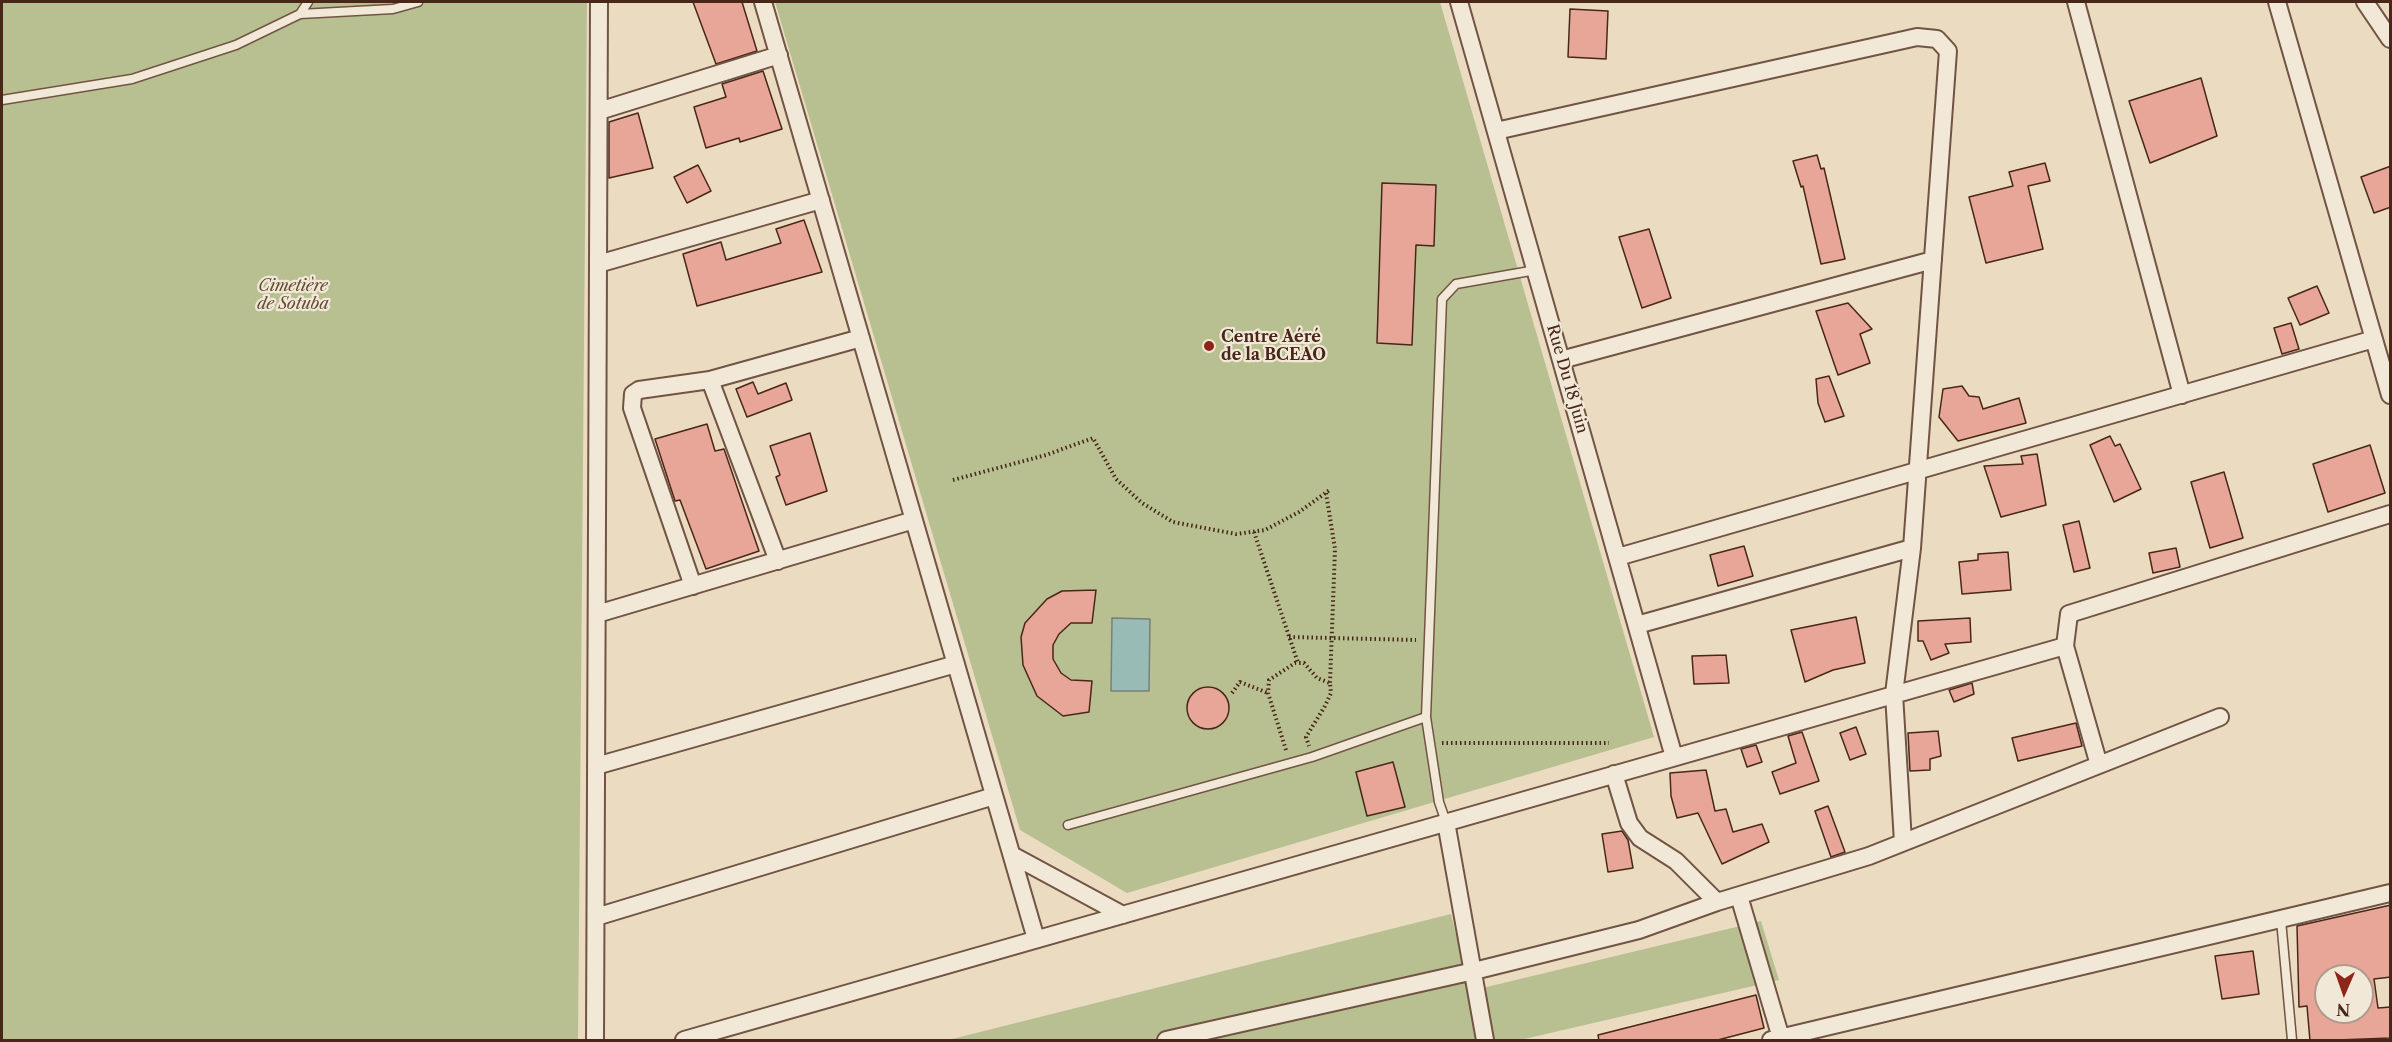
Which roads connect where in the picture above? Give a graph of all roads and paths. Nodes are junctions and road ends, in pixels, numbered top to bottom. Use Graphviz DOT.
graph roads {
  1 [pos="308,2"];
  2 [pos="418,2"];
  3 [pos="599,2"];
  4 [pos="763,2"];
  5 [pos="1459,2"];
  6 [pos="2076,2"];
  7 [pos="2277,2"];
  8 [pos="2365,2"];
  9 [pos="300,14"];
  10 [pos="2391,39"];
  11 [pos="779,55"];
  12 [pos="2,100"];
  13 [pos="599,111"];
  14 [pos="1496,131"];
  15 [pos="821,200"];
  16 [pos="1933,260"];
  17 [pos="598,264"];
  18 [pos="1536,270"];
  19 [pos="861,338"];
  20 [pos="2374,339"];
  21 [pos="1561,360"];
  22 [pos="710,380"];
  23 [pos="2182,395"];
  24 [pos="2391,395"];
  25 [pos="1917,471"];
  26 [pos="953,480"];
  27 [pos="1331,489"];
  28 [pos="1326,492"];
  29 [pos="2391,514"];
  30 [pos="914,520"];
  31 [pos="1254,532"];
  32 [pos="1912,548"];
  33 [pos="1618,557"];
  34 [pos="778,561"];
  35 [pos="693,586"];
  36 [pos="597,614"];
  37 [pos="1637,625"];
  38 [pos="1289,637"];
  39 [pos="1332,638"];
  40 [pos="1429,640"];
  41 [pos="2065,646"];
  42 [pos="1298,663"];
  43 [pos="956,664"];
  44 [pos="1330,683"];
  45 [pos="1232,693"];
  46 [pos="1268,693"];
  47 [pos="1894,694"];
  48 [pos="1426,717"];
  49 [pos="2220,717"];
  50 [pos="1306,737"];
  51 [pos="1429,742"];
  52 [pos="1609,743"];
  53 [pos="1674,757"];
  54 [pos="1290,762"];
  55 [pos="2099,765"];
  56 [pos="596,766"];
  57 [pos="1614,774"];
  58 [pos="994,795"];
  59 [pos="1446,822"];
  60 [pos="1068,825"];
  61 [pos="1903,842"];
  62 [pos="1012,855"];
  63 [pos="2391,893"];
  64 [pos="1739,896"];
  65 [pos="1717,902"];
  66 [pos="1123,915"];
  67 [pos="596,917"];
  68 [pos="2281,920"];
  69 [pos="1036,939"];
  70 [pos="1474,971"];
  71 [pos="1776,1039"];
  72 [pos="595,1041"];
  73 [pos="684,1041"];
  74 [pos="1166,1041"];
  75 [pos="1485,1041"];
  76 [pos="2292,1041"];
  1 -- 9 [label="lane"];
  2 -- 9 [label="lane"];
  3 -- 13 [label="street"];
  4 -- 11 [label="street"];
  5 -- 14 [label="street, Rue Du 18 Juin"];
  6 -- 23 [label="street"];
  7 -- 20 [label="street"];
  8 -- 10 [label="street"];
  9 -- 12 [label="lane"];
  11 -- 13 [label="street"];
  11 -- 15 [label="street"];
  13 -- 17 [label="street"];
  14 -- 16 [label="street"];
  14 -- 18 [label="street, Rue Du 18 Juin"];
  15 -- 17 [label="street"];
  15 -- 19 [label="street"];
  16 -- 21 [label="street"];
  16 -- 25 [label="street"];
  17 -- 36 [label="street"];
  18 -- 21 [label="street, Rue Du 18 Juin"];
  18 -- 40 [label="lane"];
  19 -- 22 [label="street"];
  19 -- 30 [label="street"];
  20 -- 23 [label="street"];
  20 -- 24 [label="street"];
  21 -- 33 [label="street, Rue Du 18 Juin"];
  22 -- 34 [label="street"];
  22 -- 35 [label="street"];
  23 -- 25 [label="street"];
  25 -- 32 [label="street"];
  25 -- 33 [label="street"];
  26 -- 31 [label="path"];
  27 -- 28 [label="path"];
  28 -- 31 [label="path"];
  28 -- 39 [label="path"];
  29 -- 41 [label="street"];
  30 -- 34 [label="street"];
  30 -- 43 [label="street"];
  31 -- 38 [label="path"];
  32 -- 37 [label="street"];
  32 -- 47 [label="street"];
  33 -- 37 [label="street, Rue Du 18 Juin"];
  34 -- 35 [label="street"];
  35 -- 36 [label="street"];
  36 -- 56 [label="street"];
  37 -- 53 [label="street, Rue Du 18 Juin"];
  38 -- 39 [label="path"];
  38 -- 42 [label="path"];
  39 -- 40 [label="path"];
  39 -- 44 [label="path"];
  40 -- 48 [label="lane"];
  41 -- 47 [label="street"];
  41 -- 55 [label="street"];
  42 -- 44 [label="path"];
  42 -- 46 [label="path"];
  43 -- 56 [label="street"];
  43 -- 58 [label="street"];
  44 -- 50 [label="path"];
  45 -- 46 [label="path"];
  46 -- 54 [label="path"];
  47 -- 53 [label="street"];
  47 -- 61 [label="street"];
  48 -- 51 [label="lane"];
  48 -- 54 [label="lane"];
  49 -- 55 [label="street"];
  51 -- 52 [label="path"];
  51 -- 59 [label="lane"];
  53 -- 57 [label="street"];
  54 -- 60 [label="lane"];
  55 -- 61 [label="street"];
  56 -- 67 [label="street"];
  57 -- 59 [label="street"];
  57 -- 65 [label="street"];
  58 -- 62 [label="street"];
  58 -- 67 [label="street"];
  59 -- 66 [label="street"];
  59 -- 70 [label="street"];
  61 -- 64 [label="street"];
  62 -- 66 [label="street"];
  62 -- 69 [label="street"];
  63 -- 68 [label="street"];
  64 -- 65 [label="street"];
  64 -- 71 [label="street"];
  65 -- 70 [label="street"];
  66 -- 69 [label="street"];
  67 -- 72 [label="street"];
  68 -- 71 [label="street"];
  68 -- 76 [label="lane"];
  69 -- 73 [label="street"];
  70 -- 74 [label="street"];
  70 -- 75 [label="street"];
}
